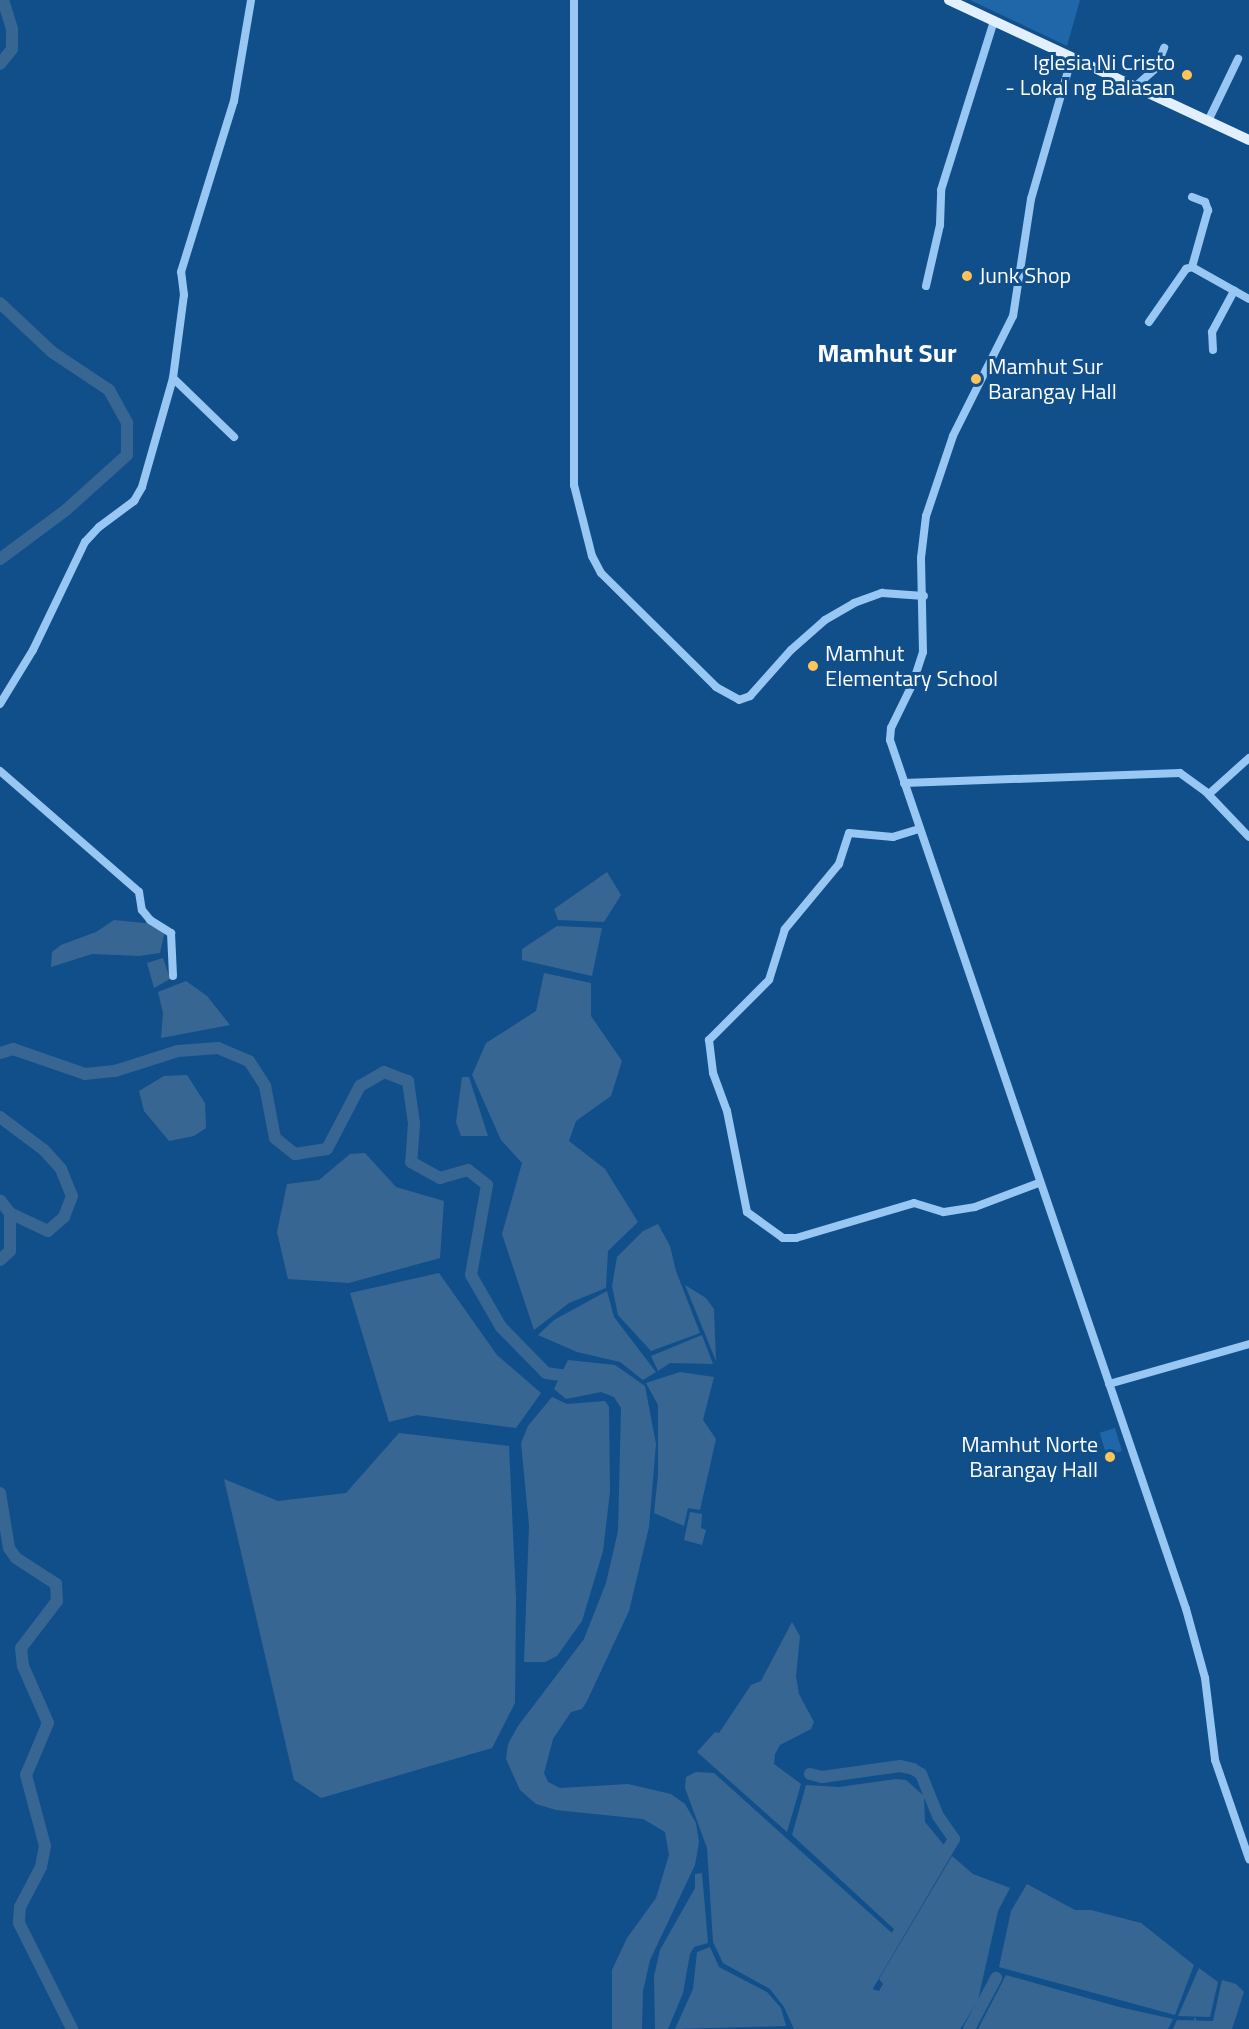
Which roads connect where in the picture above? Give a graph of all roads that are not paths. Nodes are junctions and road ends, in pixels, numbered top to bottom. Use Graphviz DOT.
graph roads {
  1 [pos="252,0"];
  2 [pos="574,0"];
  3 [pos="949,0"];
  4 [pos="994,21"];
  5 [pos="1164,48"];
  6 [pos="1072,57"];
  7 [pos="1238,59"];
  8 [pos="1136,86"];
  9 [pos="1209,119"];
  10 [pos="1249,140"];
  11 [pos="1192,197"];
  12 [pos="1192,267"];
  13 [pos="926,286"];
  14 [pos="1234,291"];
  15 [pos="1249,299"];
  16 [pos="1149,322"];
  17 [pos="1213,350"];
  18 [pos="173,378"];
  19 [pos="234,437"];
  20 [pos="924,596"];
  21 [pos="0,704"];
  22 [pos="1249,758"];
  23 [pos="0,771"];
  24 [pos="904,783"];
  25 [pos="1209,795"];
  26 [pos="919,829"];
  27 [pos="1249,837"];
  28 [pos="173,976"];
  29 [pos="1039,1184"];
  30 [pos="1249,1344"];
  31 [pos="1108,1384"];
  32 [pos="1249,1859"];
  1 -- 18 [label="street"];
  2 -- 20 [label="street"];
  3 -- 4 [label="main road"];
  4 -- 6 [label="main road"];
  4 -- 13 [label="street"];
  5 -- 8 [label="street"];
  6 -- 8 [label="main road"];
  6 -- 20 [label="street"];
  7 -- 9 [label="street"];
  8 -- 9 [label="main road"];
  9 -- 10 [label="main road"];
  11 -- 12 [label="street"];
  12 -- 14 [label="street"];
  12 -- 16 [label="street"];
  14 -- 15 [label="street"];
  14 -- 17 [label="street"];
  18 -- 19 [label="street"];
  18 -- 21 [label="street"];
  20 -- 24 [label="street"];
  22 -- 25 [label="street"];
  23 -- 28 [label="street"];
  24 -- 25 [label="street"];
  24 -- 26 [label="street"];
  25 -- 27 [label="street"];
  26 -- 29 [label="street"];
  26 -- 29 [label="street"];
  29 -- 31 [label="street"];
  30 -- 31 [label="street"];
  31 -- 32 [label="street"];
}
